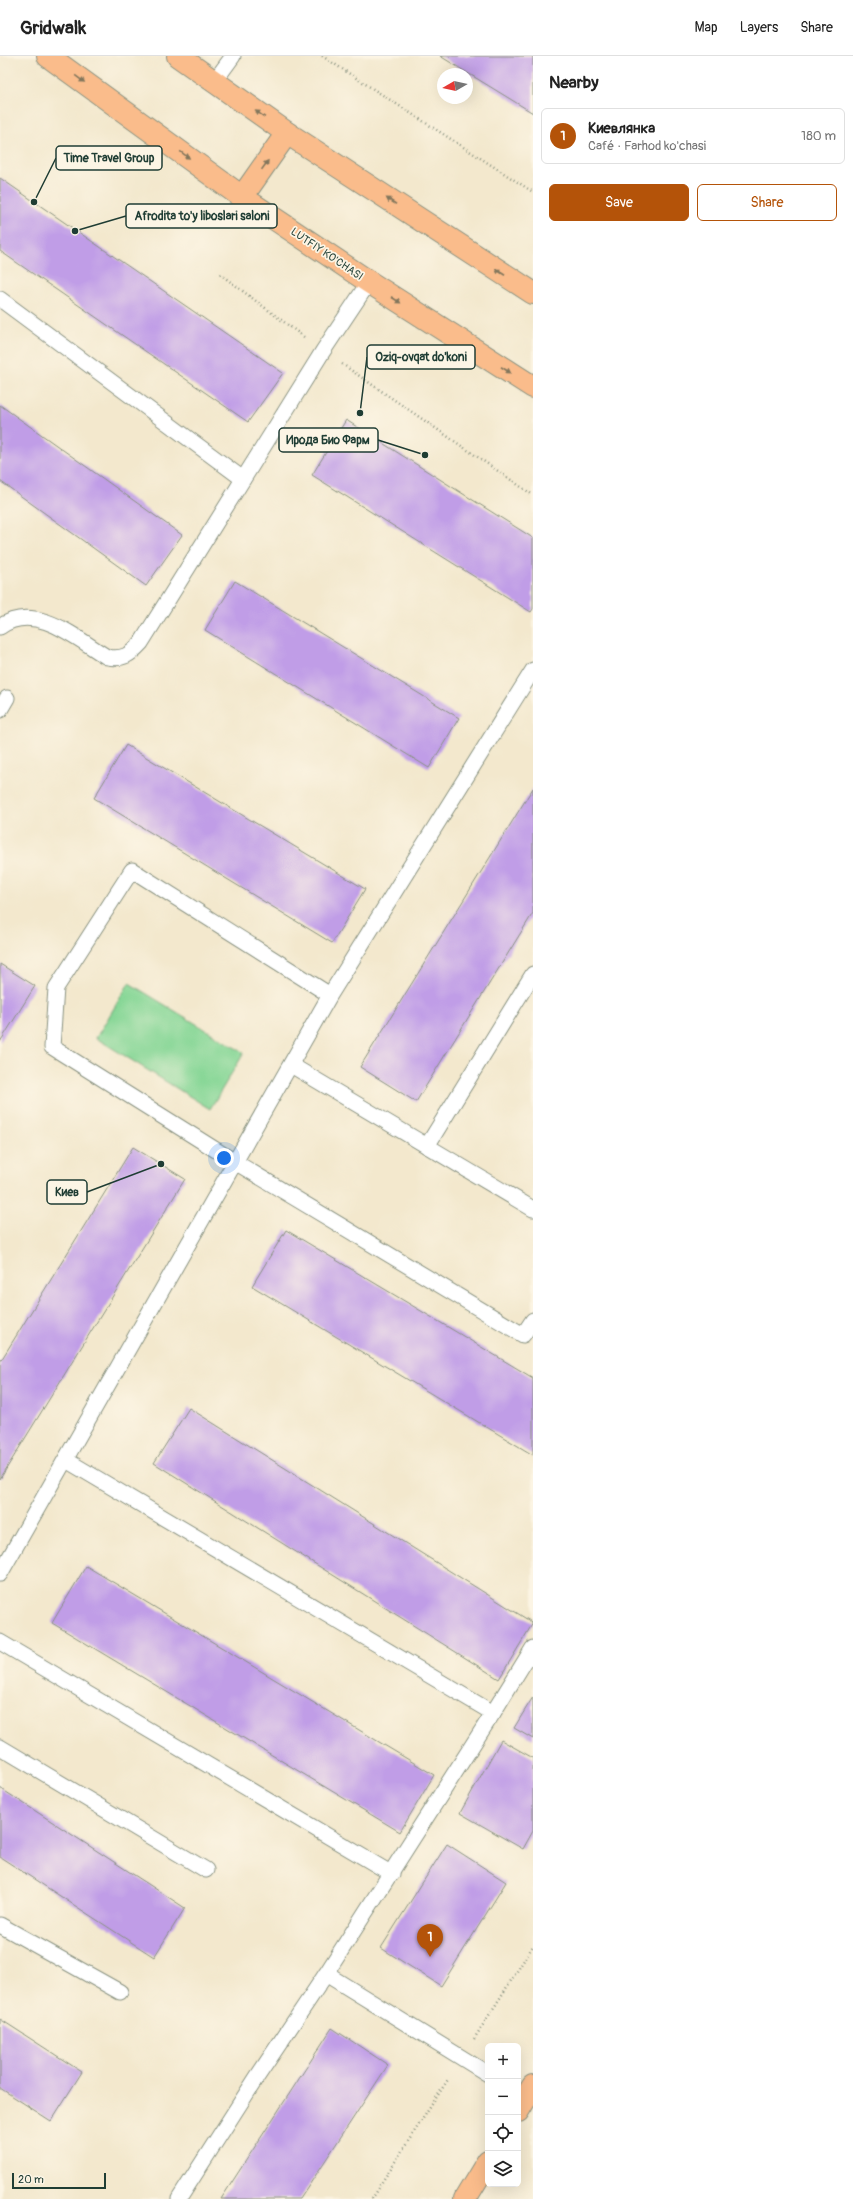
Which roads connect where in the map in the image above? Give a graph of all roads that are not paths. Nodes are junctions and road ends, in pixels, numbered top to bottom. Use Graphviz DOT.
graph roads {
  1 [pos="48,56"];
  2 [pos="178,56"];
  3 [pos="233,56"];
  4 [pos="214,82"];
  5 [pos="287,133"];
  6 [pos="242,197"];
  7 [pos="369,282"];
  8 [pos="533,293"];
  9 [pos="0,299"];
  10 [pos="533,387"];
  11 [pos="243,480"];
  12 [pos="0,628"];
  13 [pos="533,670"];
  14 [pos="533,974"];
  15 [pos="330,995"];
  16 [pos="291,1065"];
  17 [pos="427,1146"];
  18 [pos="235,1162"];
  19 [pos="533,1209"];
  20 [pos="533,1320"];
  21 [pos="66,1460"];
  22 [pos="0,1574"];
  23 [pos="0,1642"];
  24 [pos="533,1648"];
  25 [pos="493,1713"];
  26 [pos="0,1747"];
  27 [pos="206,1870"];
  28 [pos="392,1874"];
  29 [pos="0,1925"];
  30 [pos="326,1974"];
  31 [pos="120,1992"];
  32 [pos="485,2072"];
  33 [pos="485,2166"];
  34 [pos="179,2199"];
  35 [pos="465,2199"];
  1 -- 6 [label="main road, LUTFIY KO'CHASI, one-way"];
  2 -- 4 [label="main road"];
  3 -- 4 [label="lane"];
  5 -- 4 [label="main road, one-way"];
  6 -- 5 [label="main road, one-way"];
  8 -- 5 [label="main road, one-way"];
  6 -- 7 [label="main road, LUTFIY KO'CHASI"];
  7 -- 10 [label="main road, LUTFIY KO'CHASI, one-way"];
  7 -- 11 [label="lane"];
  9 -- 11 [label="lane"];
  11 -- 12 [label="lane"];
  13 -- 15 [label="lane"];
  14 -- 17 [label="lane"];
  15 -- 16 [label="lane"];
  15 -- 18 [label="lane"];
  16 -- 17 [label="lane"];
  16 -- 18 [label="lane"];
  17 -- 19 [label="lane"];
  18 -- 20 [label="lane"];
  18 -- 21 [label="lane"];
  21 -- 22 [label="lane"];
  21 -- 25 [label="lane"];
  23 -- 28 [label="lane"];
  24 -- 25 [label="lane"];
  25 -- 28 [label="lane"];
  26 -- 27 [label="lane"];
  28 -- 30 [label="lane"];
  29 -- 31 [label="lane"];
  30 -- 32 [label="lane"];
  30 -- 34 [label="lane"];
  33 -- 35 [label="main road"];
}
